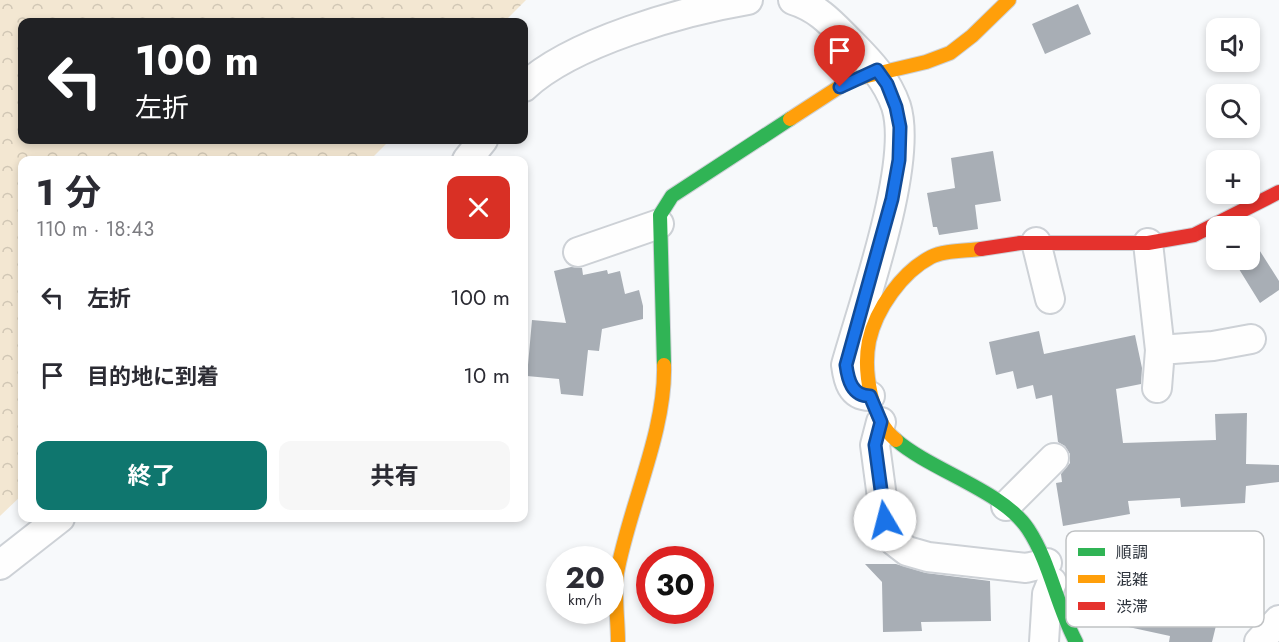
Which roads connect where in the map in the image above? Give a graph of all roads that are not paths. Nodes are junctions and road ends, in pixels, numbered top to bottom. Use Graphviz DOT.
graph roads {
  1 [pos="748,0"];
  2 [pos="793,0"];
  3 [pos="1009,0"];
  4 [pos="877,70"];
  5 [pos="528,83"];
  6 [pos="1279,192"];
  7 [pos="659,224"];
  8 [pos="1036,242"];
  9 [pos="1148,243"];
  10 [pos="578,252"];
  11 [pos="1050,299"];
  12 [pos="1251,339"];
  13 [pos="1160,350"];
  14 [pos="1157,388"];
  15 [pos="870,396"];
  16 [pos="881,422"];
  17 [pos="1054,458"];
  18 [pos="1006,506"];
  19 [pos="55,522"];
  20 [pos="0,565"];
  21 [pos="1049,573"];
  22 [pos="1279,620"];
  23 [pos="1066,624"];
  24 [pos="1068,627"];
  25 [pos="618,642"];
  26 [pos="1044,642"];
  27 [pos="1076,642"];
  28 [pos="1260,642"];
  1 -- 5 [label="street"];
  2 -- 4 [label="street"];
  3 -- 4 [label="street"];
  4 -- 7 [label="street"];
  4 -- 15 [label="street"];
  6 -- 9 [label="street"];
  7 -- 10 [label="street"];
  7 -- 25 [label="street"];
  8 -- 9 [label="street"];
  8 -- 11 [label="street"];
  8 -- 15 [label="street"];
  9 -- 13 [label="street"];
  12 -- 13 [label="street"];
  13 -- 14 [label="street"];
  15 -- 16 [label="street"];
  16 -- 18 [label="street"];
  16 -- 21 [label="street"];
  17 -- 18 [label="street"];
  18 -- 21 [label="street"];
  19 -- 20 [label="street"];
  21 -- 23 [label="street"];
  21 -- 26 [label="street"];
  22 -- 28 [label="street"];
  24 -- 27 [label="street"];
}
